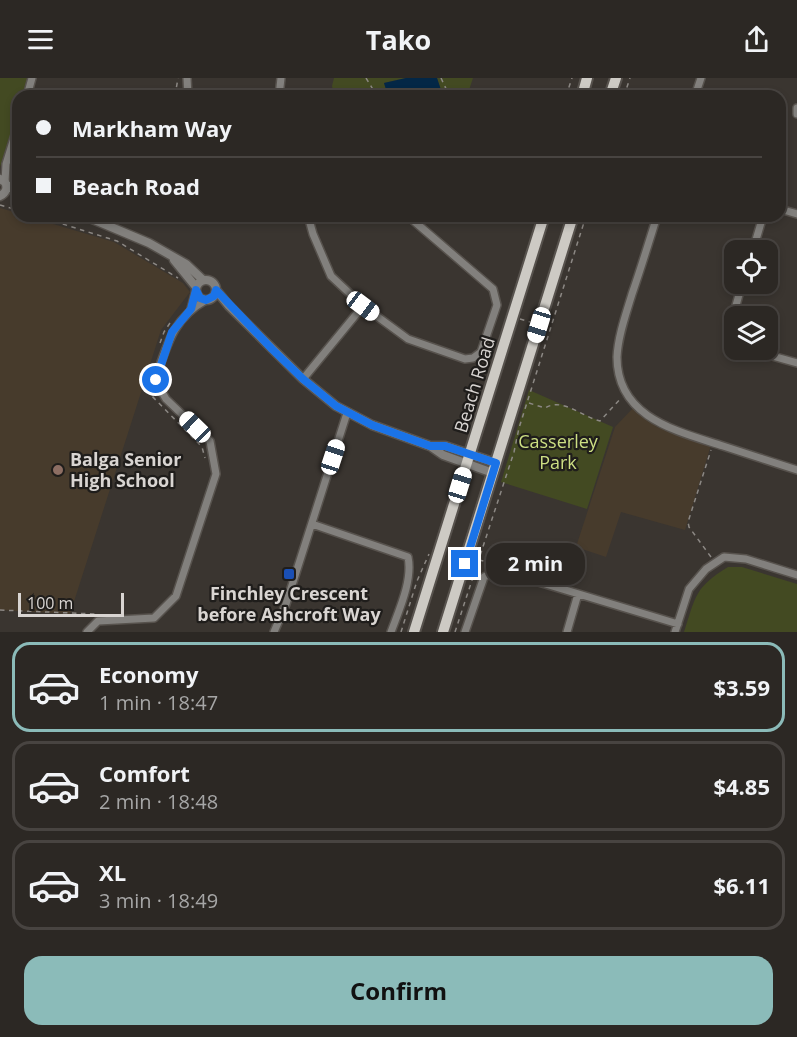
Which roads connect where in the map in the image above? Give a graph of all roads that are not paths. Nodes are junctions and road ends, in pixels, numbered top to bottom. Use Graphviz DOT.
graph roads {
  1 [pos="797,108"];
  2 [pos="797,114"];
  3 [pos="12,144"];
  4 [pos="6,164"];
  5 [pos="0,173"];
  6 [pos="3,187"];
  7 [pos="99,222"];
  8 [pos="310,222"];
  9 [pos="415,222"];
  10 [pos="542,222"];
  11 [pos="571,222"];
  12 [pos="655,222"];
  13 [pos="761,222"];
  14 [pos="756,240"];
  15 [pos="198,286"];
  16 [pos="216,290"];
  17 [pos="208,300"];
  18 [pos="229,306"];
  19 [pos="363,306"];
  20 [pos="191,309"];
  21 [pos="778,358"];
  22 [pos="797,363"];
  23 [pos="303,379"];
  24 [pos="347,413"];
  25 [pos="469,460"];
  26 [pos="494,468"];
  27 [pos="797,470"];
  28 [pos="312,524"];
  29 [pos="797,575"];
  30 [pos="578,594"];
  31 [pos="676,628"];
  32 [pos="87,632"];
  33 [pos="274,632"];
  34 [pos="391,632"];
  35 [pos="414,632"];
  36 [pos="443,632"];
  37 [pos="465,632"];
  38 [pos="567,632"];
  1 -- 2 [label="street"];
  3 -- 4 [label="street"];
  4 -- 5 [label="street"];
  4 -- 6 [label="street"];
  7 -- 15 [label="street"];
  8 -- 19 [label="street"];
  9 -- 19 [label="street"];
  10 -- 25 [label="main road, Beach Road"];
  11 -- 26 [label="main road"];
  12 -- 27 [label="street"];
  13 -- 14 [label="street"];
  15 -- 16 [label="street"];
  15 -- 17 [label="street"];
  15 -- 20 [label="street"];
  16 -- 17 [label="street"];
  16 -- 18 [label="street"];
  17 -- 18 [label="street"];
  17 -- 20 [label="street"];
  18 -- 23 [label="street"];
  19 -- 23 [label="street"];
  20 -- 32 [label="street"];
  21 -- 22 [label="street"];
  23 -- 24 [label="street"];
  24 -- 25 [label="street"];
  24 -- 28 [label="street"];
  25 -- 26 [label="street"];
  25 -- 35 [label="main road, Beach Road"];
  26 -- 36 [label="main road"];
  28 -- 33 [label="street"];
  28 -- 34 [label="street"];
  29 -- 31 [label="street"];
  30 -- 31 [label="street"];
  30 -- 37 [label="street"];
  30 -- 38 [label="street"];
}
